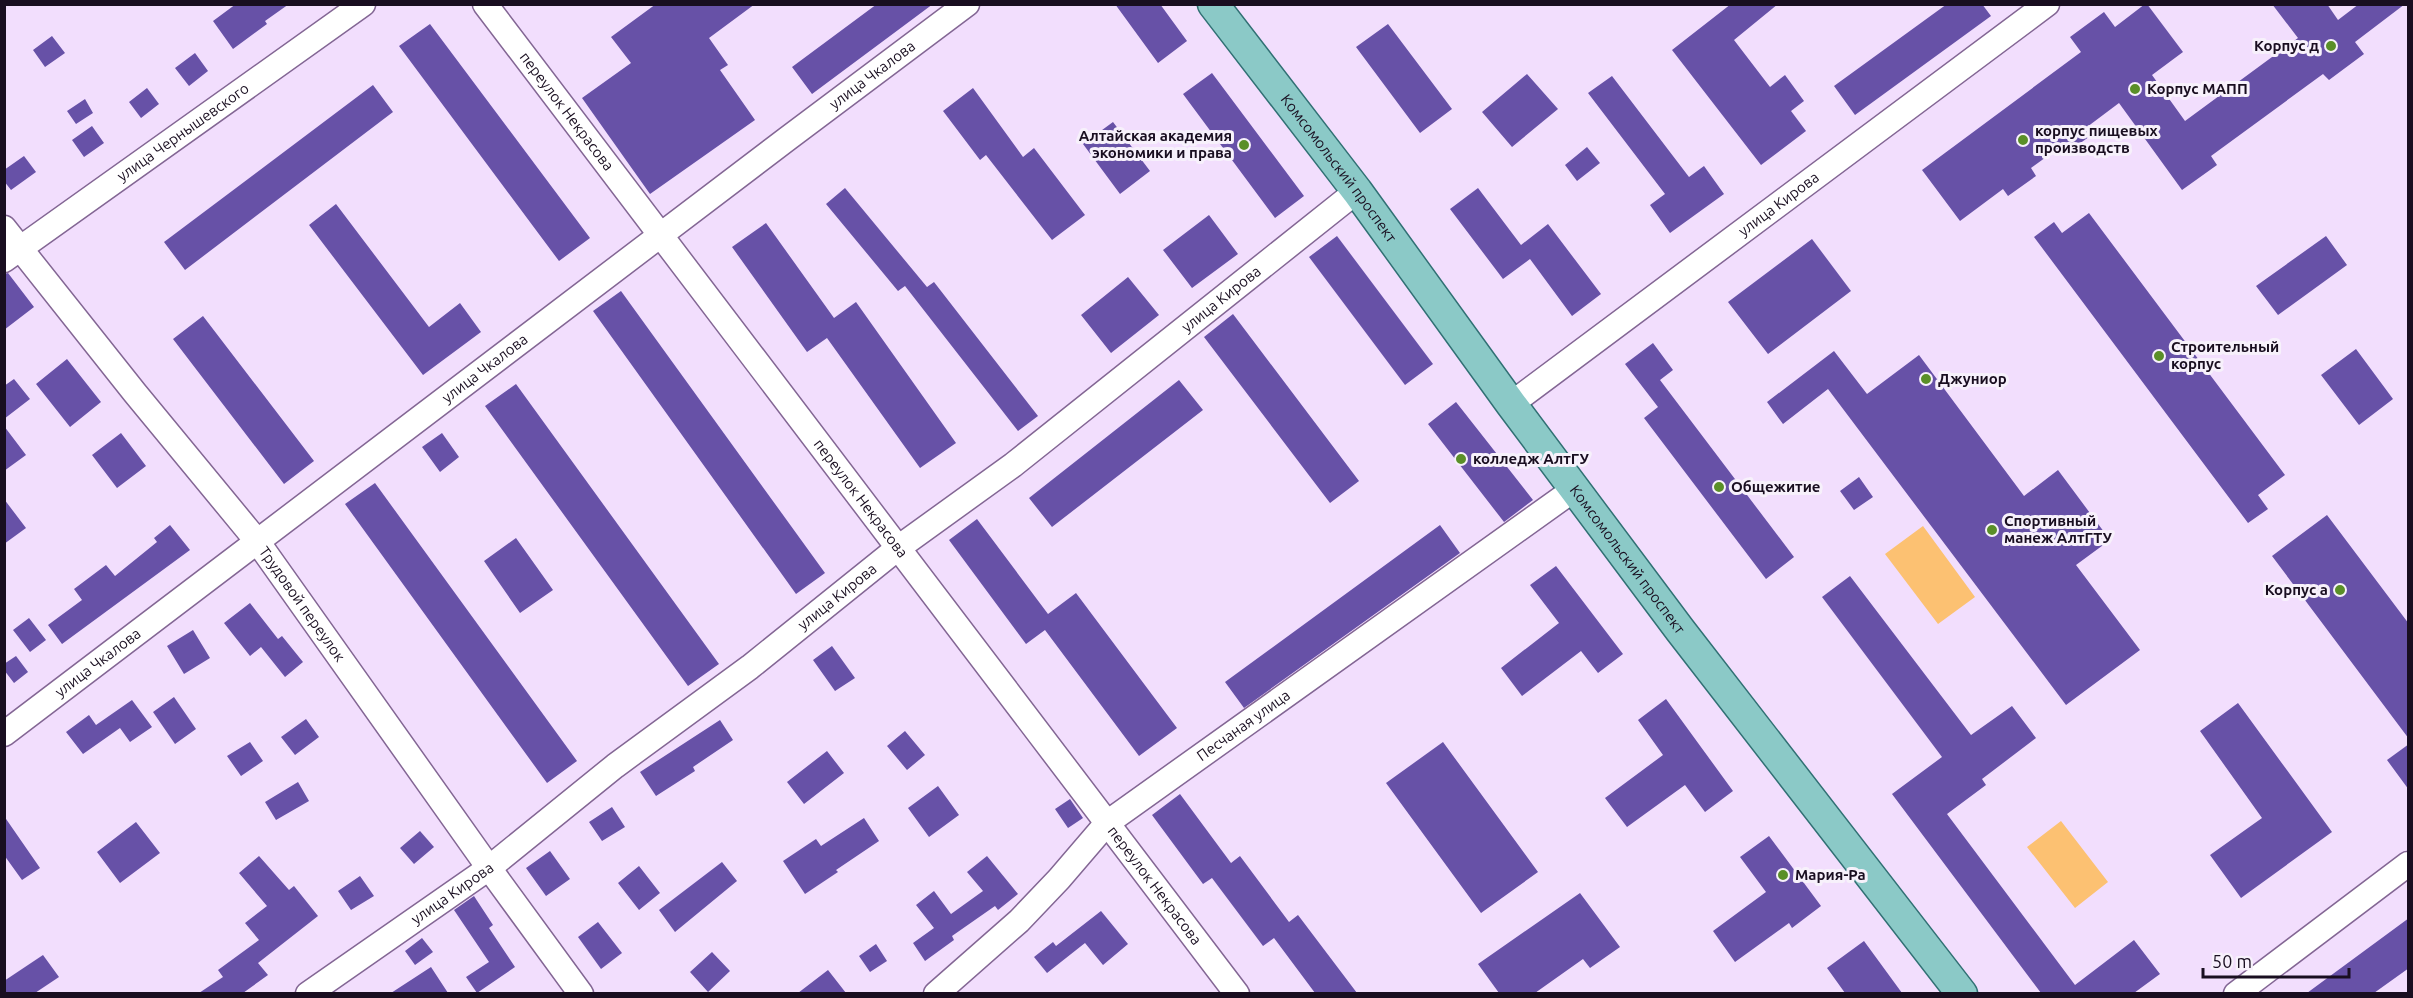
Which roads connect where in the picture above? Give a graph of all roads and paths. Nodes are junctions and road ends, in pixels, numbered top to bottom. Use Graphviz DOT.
graph roads {
  1 [pos="363,4"];
  2 [pos="485,4"];
  3 [pos="967,4"];
  4 [pos="1213,4"];
  5 [pos="2035,8"];
  6 [pos="1357,191"];
  7 [pos="4,228"];
  8 [pos="661,236"];
  9 [pos="12,254"];
  10 [pos="1511,404"];
  11 [pos="1576,488"];
  12 [pos="257,541"];
  13 [pos="898,548"];
  14 [pos="4,734"];
  15 [pos="1107,823"];
  16 [pos="2409,864"];
  17 [pos="489,868"];
  18 [pos="308,993"];
  19 [pos="581,993"];
  20 [pos="936,993"];
  21 [pos="1237,993"];
  22 [pos="1962,993"];
  23 [pos="2236,993"];
  1 -- 9 [label="street, улица Чернышевского"];
  2 -- 8 [label="street, переулок Некрасова"];
  3 -- 8 [label="street, улица Чкалова"];
  4 -- 6 [label="main road, Комсомольский проспект"];
  5 -- 10 [label="street, улица Кирова"];
  6 -- 10 [label="main road, Комсомольский проспект"];
  6 -- 13 [label="street, улица Кирова"];
  7 -- 9 [label="street, Трудовой переулок"];
  8 -- 12 [label="street, улица Чкалова"];
  8 -- 13 [label="street, переулок Некрасова"];
  9 -- 12 [label="street, Трудовой переулок"];
  10 -- 11 [label="main road, Комсомольский проспект"];
  11 -- 15 [label="street, Песчаная улица"];
  11 -- 22 [label="main road, Комсомольский проспект"];
  12 -- 14 [label="street, улица Чкалова"];
  12 -- 17 [label="street, Трудовой переулок"];
  13 -- 15 [label="street, переулок Некрасова"];
  13 -- 17 [label="street, улица Кирова"];
  15 -- 20 [label="street, Песчаная улица"];
  15 -- 21 [label="street, переулок Некрасова"];
  16 -- 23 [label="street"];
  17 -- 18 [label="street, улица Кирова"];
  17 -- 19 [label="street, Трудовой переулок"];
}
